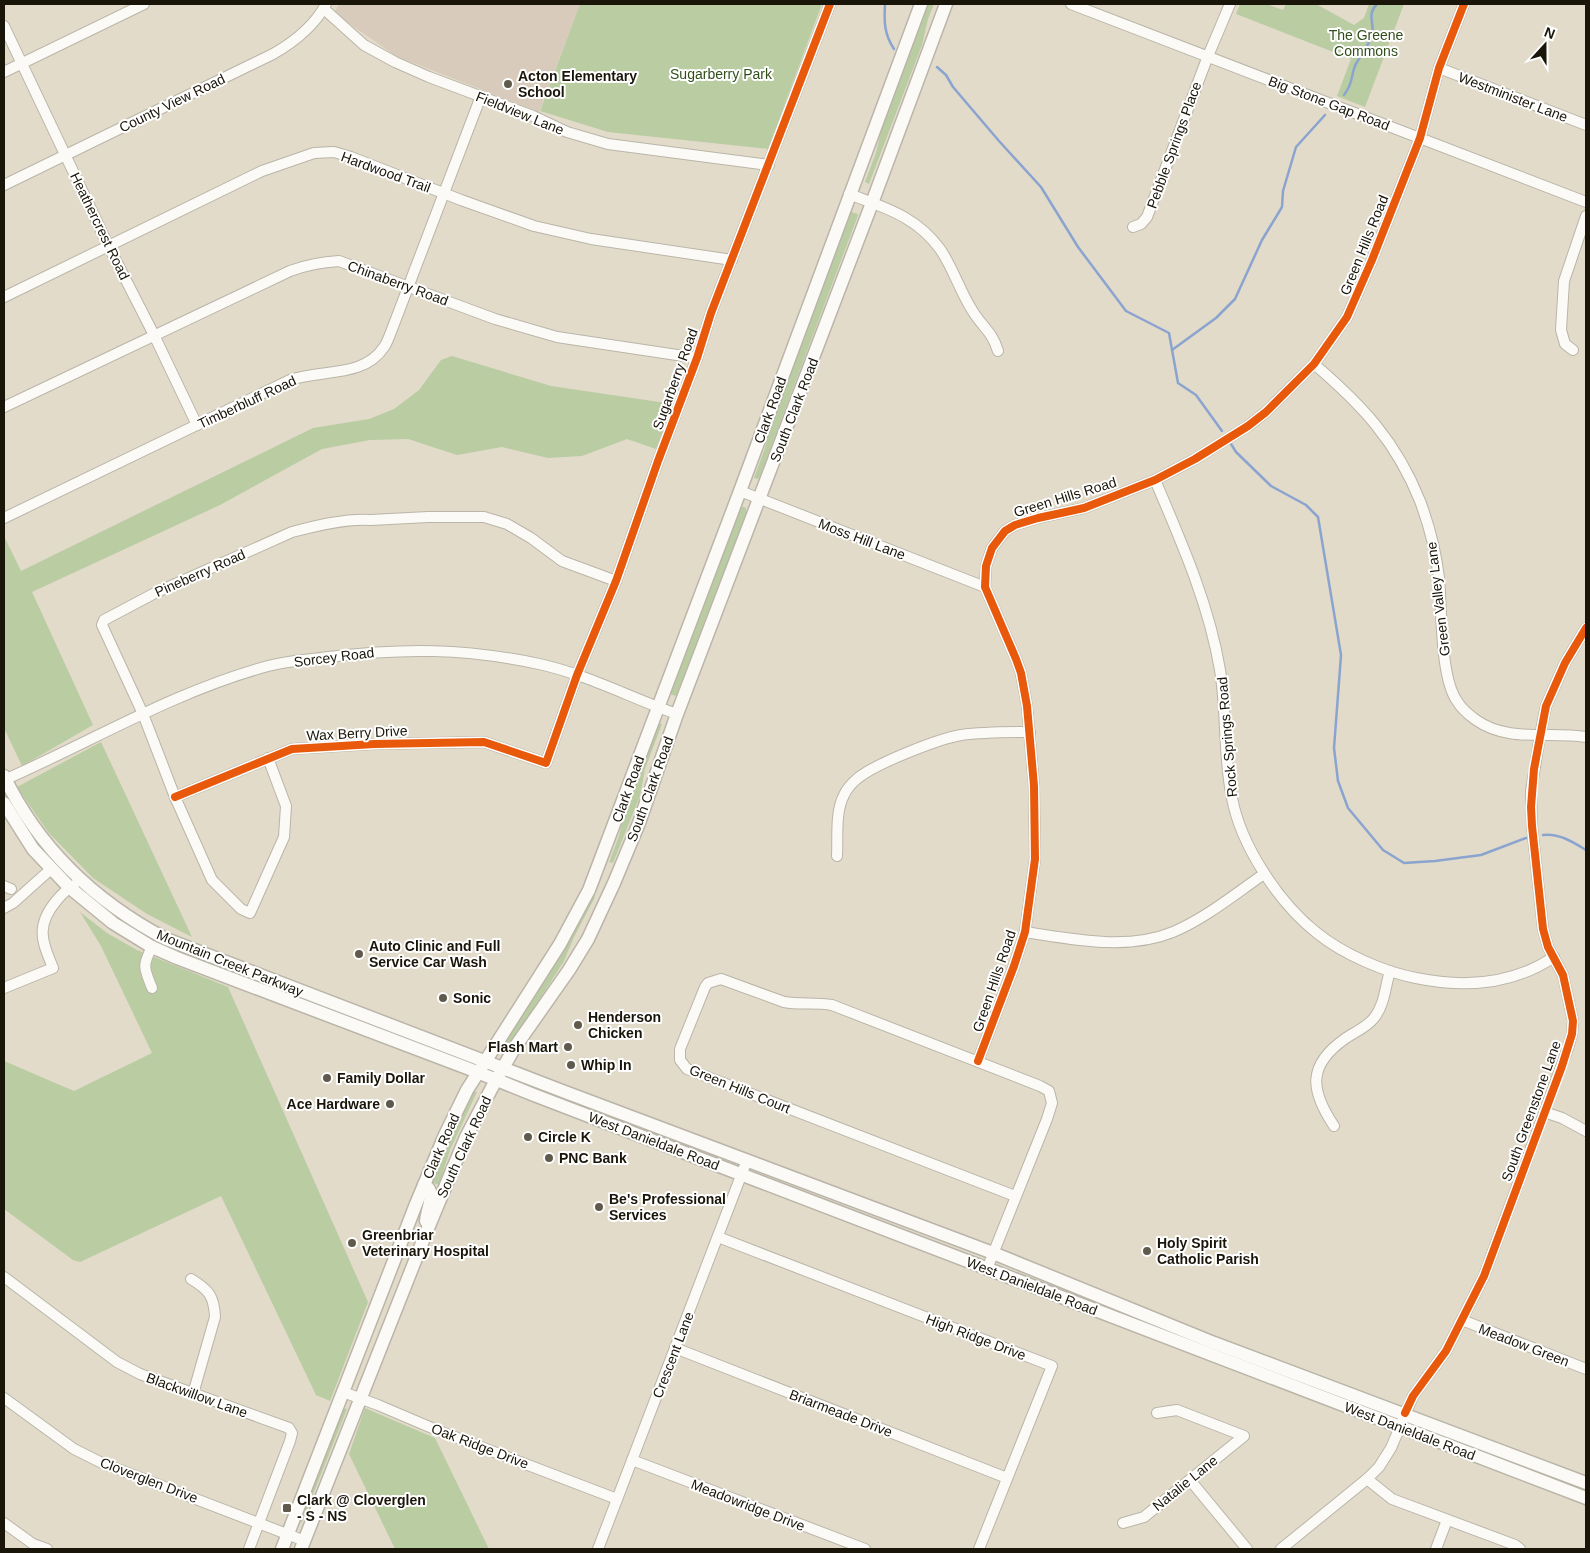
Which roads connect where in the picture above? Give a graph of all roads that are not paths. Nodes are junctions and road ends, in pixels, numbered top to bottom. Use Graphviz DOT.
graph roads {
  1 [pos="144,4"];
  2 [pos="830,4"];
  3 [pos="921,4"];
  4 [pos="946,4"];
  5 [pos="1071,4"];
  6 [pos="1230,4"];
  7 [pos="1464,4"];
  8 [pos="325,6"];
  9 [pos="4,26"];
  10 [pos="1208,56"];
  11 [pos="22,63"];
  12 [pos="1439,68"];
  13 [pos="4,72"];
  14 [pos="481,96"];
  15 [pos="1586,126"];
  16 [pos="1420,138"];
  17 [pos="65,155"];
  18 [pos="769,165"];
  19 [pos="4,185"];
  20 [pos="444,193"];
  21 [pos="849,194"];
  22 [pos="1586,202"];
  23 [pos="872,203"];
  24 [pos="1586,216"];
  25 [pos="1133,228"];
  26 [pos="108,245"];
  27 [pos="732,260"];
  28 [pos="408,286"];
  29 [pos="4,298"];
  30 [pos="154,335"];
  31 [pos="1573,350"];
  32 [pos="998,352"];
  33 [pos="697,358"];
  34 [pos="1314,364"];
  35 [pos="4,407"];
  36 [pos="197,425"];
  37 [pos="1155,480"];
  38 [pos="740,491"];
  39 [pos="760,498"];
  40 [pos="4,518"];
  41 [pos="616,581"];
  42 [pos="985,587"];
  43 [pos="1586,628"];
  44 [pos="576,675"];
  45 [pos="658,707"];
  46 [pos="143,714"];
  47 [pos="677,714"];
  48 [pos="1030,732"];
  49 [pos="1540,736"];
  50 [pos="1586,737"];
  51 [pos="268,758"];
  52 [pos="546,763"];
  53 [pos="4,778"];
  54 [pos="174,797"];
  55 [pos="4,804"];
  56 [pos="838,856"];
  57 [pos="51,869"];
  58 [pos="1264,874"];
  59 [pos="595,875"];
  60 [pos="81,881"];
  61 [pos="614,883"];
  62 [pos="69,888"];
  63 [pos="4,908"];
  64 [pos="1025,932"];
  65 [pos="152,947"];
  66 [pos="1554,957"];
  67 [pos="1390,971"];
  68 [pos="4,988"];
  69 [pos="152,988"];
  70 [pos="293,988"];
  71 [pos="289,1001"];
  72 [pos="486,1061"];
  73 [pos="978,1062"];
  74 [pos="504,1068"];
  75 [pos="478,1072"];
  76 [pos="496,1080"];
  77 [pos="1544,1112"];
  78 [pos="620,1113"];
  79 [pos="1334,1126"];
  80 [pos="617,1127"];
  81 [pos="1586,1132"];
  82 [pos="695,1141"];
  83 [pos="690,1155"];
  84 [pos="747,1160"];
  85 [pos="742,1174"];
  86 [pos="424,1185"];
  87 [pos="1016,1196"];
  88 [pos="426,1233"];
  89 [pos="718,1238"];
  90 [pos="993,1253"];
  91 [pos="391,1269"];
  92 [pos="987,1269"];
  93 [pos="409,1276"];
  94 [pos="4,1277"];
  95 [pos="191,1279"];
  96 [pos="1073,1285"];
  97 [pos="1067,1300"];
  98 [pos="1159,1320"];
  99 [pos="1462,1320"];
  100 [pos="1154,1333"];
  101 [pos="675,1348"];
  102 [pos="1251,1356"];
  103 [pos="1246,1368"];
  104 [pos="1586,1369"];
  105 [pos="343,1392"];
  106 [pos="193,1394"];
  107 [pos="4,1398"];
  108 [pos="360,1398"];
  109 [pos="1157,1413"];
  110 [pos="1405,1413"];
  111 [pos="1400,1427"];
  112 [pos="632,1460"];
  113 [pos="1006,1478"];
  114 [pos="1367,1479"];
  115 [pos="1190,1480"];
  116 [pos="1586,1482"];
  117 [pos="1586,1498"];
  118 [pos="617,1499"];
  119 [pos="1447,1520"];
  120 [pos="260,1522"];
  121 [pos="1122,1522"];
  122 [pos="4,1523"];
  123 [pos="288,1534"];
  124 [pos="303,1545"];
  125 [pos="46,1549"];
  126 [pos="250,1549"];
  127 [pos="282,1549"];
  128 [pos="598,1549"];
  129 [pos="865,1549"];
  130 [pos="980,1549"];
  131 [pos="1247,1549"];
  132 [pos="1281,1549"];
  133 [pos="1436,1549"];
  134 [pos="1520,1549"];
  1 -- 11 [label="street"];
  2 -- 18 [label="street, Sugarberry Road"];
  3 -- 21 [label="main road, Clark Road"];
  4 -- 23 [label="main road, South Clark Road"];
  5 -- 10 [label="street, Big Stone Gap Road"];
  6 -- 10 [label="street, Pebble Springs Place"];
  7 -- 12 [label="street, Green Hills Road"];
  8 -- 14 [label="street, Fieldview Lane"];
  8 -- 17 [label="street, County View Road"];
  9 -- 11 [label="street, Heathercrest Road"];
  10 -- 16 [label="street, Big Stone Gap Road"];
  10 -- 25 [label="street, Pebble Springs Place"];
  11 -- 13 [label="street"];
  11 -- 17 [label="street, Heathercrest Road"];
  12 -- 15 [label="street, Westminister Lane"];
  12 -- 16 [label="street, Green Hills Road"];
  14 -- 18 [label="street, Fieldview Lane"];
  14 -- 20 [label="street, Timberbluff Road"];
  16 -- 22 [label="street, Big Stone Gap Road"];
  16 -- 34 [label="street, Green Hills Road"];
  17 -- 19 [label="street, County View Road"];
  17 -- 26 [label="street, Heathercrest Road"];
  18 -- 27 [label="street, Sugarberry Road"];
  20 -- 26 [label="street, Hardwood Trail"];
  20 -- 27 [label="street, Hardwood Trail"];
  20 -- 28 [label="street, Timberbluff Road"];
  21 -- 23 [label="street"];
  21 -- 38 [label="main road, Clark Road"];
  23 -- 32 [label="street"];
  23 -- 39 [label="main road, South Clark Road"];
  24 -- 31 [label="street"];
  26 -- 29 [label="street, Hardwood Trail"];
  26 -- 30 [label="street, Heathercrest Road"];
  27 -- 33 [label="street, Sugarberry Road"];
  28 -- 30 [label="street, Chinaberry Road"];
  28 -- 33 [label="street, Chinaberry Road"];
  28 -- 36 [label="street, Timberbluff Road"];
  30 -- 35 [label="street, Chinaberry Road"];
  30 -- 36 [label="street, Heathercrest Road"];
  33 -- 41 [label="street, Sugarberry Road"];
  34 -- 37 [label="street, Green Hills Road"];
  34 -- 49 [label="street, Green Valley Lane"];
  36 -- 40 [label="street, Timberbluff Road"];
  37 -- 42 [label="street, Green Hills Road"];
  37 -- 58 [label="street, Rock Springs Road"];
  38 -- 39 [label="street, Moss Hill Lane"];
  38 -- 45 [label="main road, Clark Road"];
  39 -- 42 [label="street, Moss Hill Lane"];
  39 -- 47 [label="main road, South Clark Road"];
  41 -- 44 [label="street, Sugarberry Road"];
  41 -- 46 [label="street, Pineberry Road"];
  42 -- 48 [label="street, Green Hills Road"];
  43 -- 49 [label="street, South Greenstone Lane"];
  44 -- 45 [label="street, Sorcey Road"];
  44 -- 46 [label="street, Sorcey Road"];
  44 -- 52 [label="street, Sugarberry Road"];
  45 -- 47 [label="street, Sorcey Road"];
  45 -- 59 [label="main road, Clark Road"];
  46 -- 53 [label="street, Sorcey Road"];
  46 -- 54 [label="street, Pineberry Road"];
  47 -- 61 [label="main road, South Clark Road"];
  48 -- 56 [label="street"];
  48 -- 64 [label="street, Green Hills Road"];
  49 -- 50 [label="street, Green Valley Lane"];
  49 -- 66 [label="street, South Greenstone Lane"];
  51 -- 52 [label="street, Wax Berry Drive"];
  51 -- 54 [label="street, Wax Berry Drive"];
  51 -- 54 [label="street, Pineberry Road"];
  53 -- 60 [label="main road, Mountain Creek Parkway"];
  55 -- 57 [label="main road, Mountain Creek Parkway"];
  57 -- 62 [label="main road, Mountain Creek Parkway"];
  57 -- 63 [label="street"];
  58 -- 64 [label="street"];
  58 -- 67 [label="street, Rock Springs Road"];
  59 -- 61 [label="main road"];
  59 -- 72 [label="main road, Clark Road"];
  60 -- 62 [label="street"];
  60 -- 70 [label="main road, Mountain Creek Parkway"];
  61 -- 74 [label="main road, South Clark Road"];
  62 -- 65 [label="main road, Mountain Creek Parkway"];
  62 -- 68 [label="street"];
  64 -- 73 [label="street, Green Hills Road"];
  65 -- 69 [label="street"];
  65 -- 71 [label="main road, Mountain Creek Parkway"];
  66 -- 67 [label="street, Rock Springs Road"];
  66 -- 77 [label="street, South Greenstone Lane"];
  67 -- 79 [label="street"];
  70 -- 71 [label="main road"];
  70 -- 72 [label="main road, Mountain Creek Parkway"];
  71 -- 75 [label="main road, Mountain Creek Parkway"];
  72 -- 74 [label="main road, West Danieldale Road"];
  72 -- 75 [label="main road, Clark Road"];
  73 -- 87 [label="street, Green Hills Court"];
  73 -- 87 [label="street, Green Hills Court"];
  74 -- 76 [label="main road, South Clark Road"];
  74 -- 78 [label="main road, West Danieldale Road"];
  75 -- 76 [label="main road, West Danieldale Road"];
  75 -- 86 [label="main road, Clark Road"];
  76 -- 80 [label="main road, West Danieldale Road"];
  76 -- 88 [label="main road, South Clark Road"];
  77 -- 81 [label="street"];
  77 -- 99 [label="street, South Greenstone Lane"];
  78 -- 80 [label="main road"];
  78 -- 82 [label="main road, West Danieldale Road"];
  80 -- 83 [label="main road, West Danieldale Road"];
  82 -- 83 [label="main road"];
  82 -- 84 [label="main road, West Danieldale Road"];
  83 -- 85 [label="main road, West Danieldale Road"];
  84 -- 85 [label="street, Crescent Lane"];
  84 -- 90 [label="main road, West Danieldale Road"];
  85 -- 89 [label="street, Crescent Lane"];
  85 -- 92 [label="main road, West Danieldale Road"];
  86 -- 88 [label="main road"];
  86 -- 91 [label="main road, Clark Road"];
  87 -- 90 [label="street, Green Hills Court"];
  88 -- 93 [label="main road, South Clark Road"];
  89 -- 101 [label="street, Crescent Lane"];
  89 -- 113 [label="street, High Ridge Drive"];
  90 -- 92 [label="street, Green Hills Court"];
  90 -- 96 [label="main road, West Danieldale Road"];
  91 -- 93 [label="main road"];
  91 -- 105 [label="main road, Clark Road"];
  92 -- 97 [label="main road, West Danieldale Road"];
  93 -- 108 [label="main road, South Clark Road"];
  94 -- 106 [label="street, Blackwillow Lane"];
  95 -- 106 [label="street"];
  96 -- 97 [label="main road"];
  96 -- 98 [label="main road, West Danieldale Road"];
  97 -- 100 [label="main road, West Danieldale Road"];
  98 -- 100 [label="main road"];
  98 -- 102 [label="main road, West Danieldale Road"];
  99 -- 104 [label="street, Meadow Green"];
  99 -- 110 [label="street, South Greenstone Lane"];
  100 -- 103 [label="main road, West Danieldale Road"];
  101 -- 112 [label="street, Crescent Lane"];
  101 -- 113 [label="street, Briarmeade Drive"];
  102 -- 103 [label="main road"];
  102 -- 110 [label="main road, West Danieldale Road"];
  103 -- 111 [label="main road, West Danieldale Road"];
  105 -- 108 [label="street, Oak Ridge Drive"];
  105 -- 123 [label="main road, Clark Road"];
  106 -- 120 [label="street, Blackwillow Lane"];
  107 -- 120 [label="street, Cloverglen Drive"];
  108 -- 118 [label="street, Oak Ridge Drive"];
  108 -- 124 [label="main road, South Clark Road"];
  109 -- 115 [label="street, Natalie Lane"];
  110 -- 111 [label="street, South Greenstone Lane"];
  110 -- 116 [label="main road, West Danieldale Road"];
  111 -- 114 [label="street, South Greenstone Lane"];
  111 -- 117 [label="main road, West Danieldale Road"];
  112 -- 118 [label="street, Crescent Lane"];
  112 -- 129 [label="street, Meadowridge Drive"];
  113 -- 130 [label="street, High Ridge Drive"];
  114 -- 119 [label="street"];
  114 -- 132 [label="street"];
  115 -- 121 [label="street, Natalie Lane"];
  115 -- 131 [label="street"];
  118 -- 128 [label="street, Crescent Lane"];
  119 -- 133 [label="street"];
  119 -- 134 [label="street"];
  120 -- 123 [label="street, Cloverglen Drive"];
  120 -- 126 [label="street, Blackwillow Lane"];
  122 -- 125 [label="street"];
  123 -- 124 [label="street, Cloverglen Drive"];
  123 -- 127 [label="main road, Clark Road"];
}
